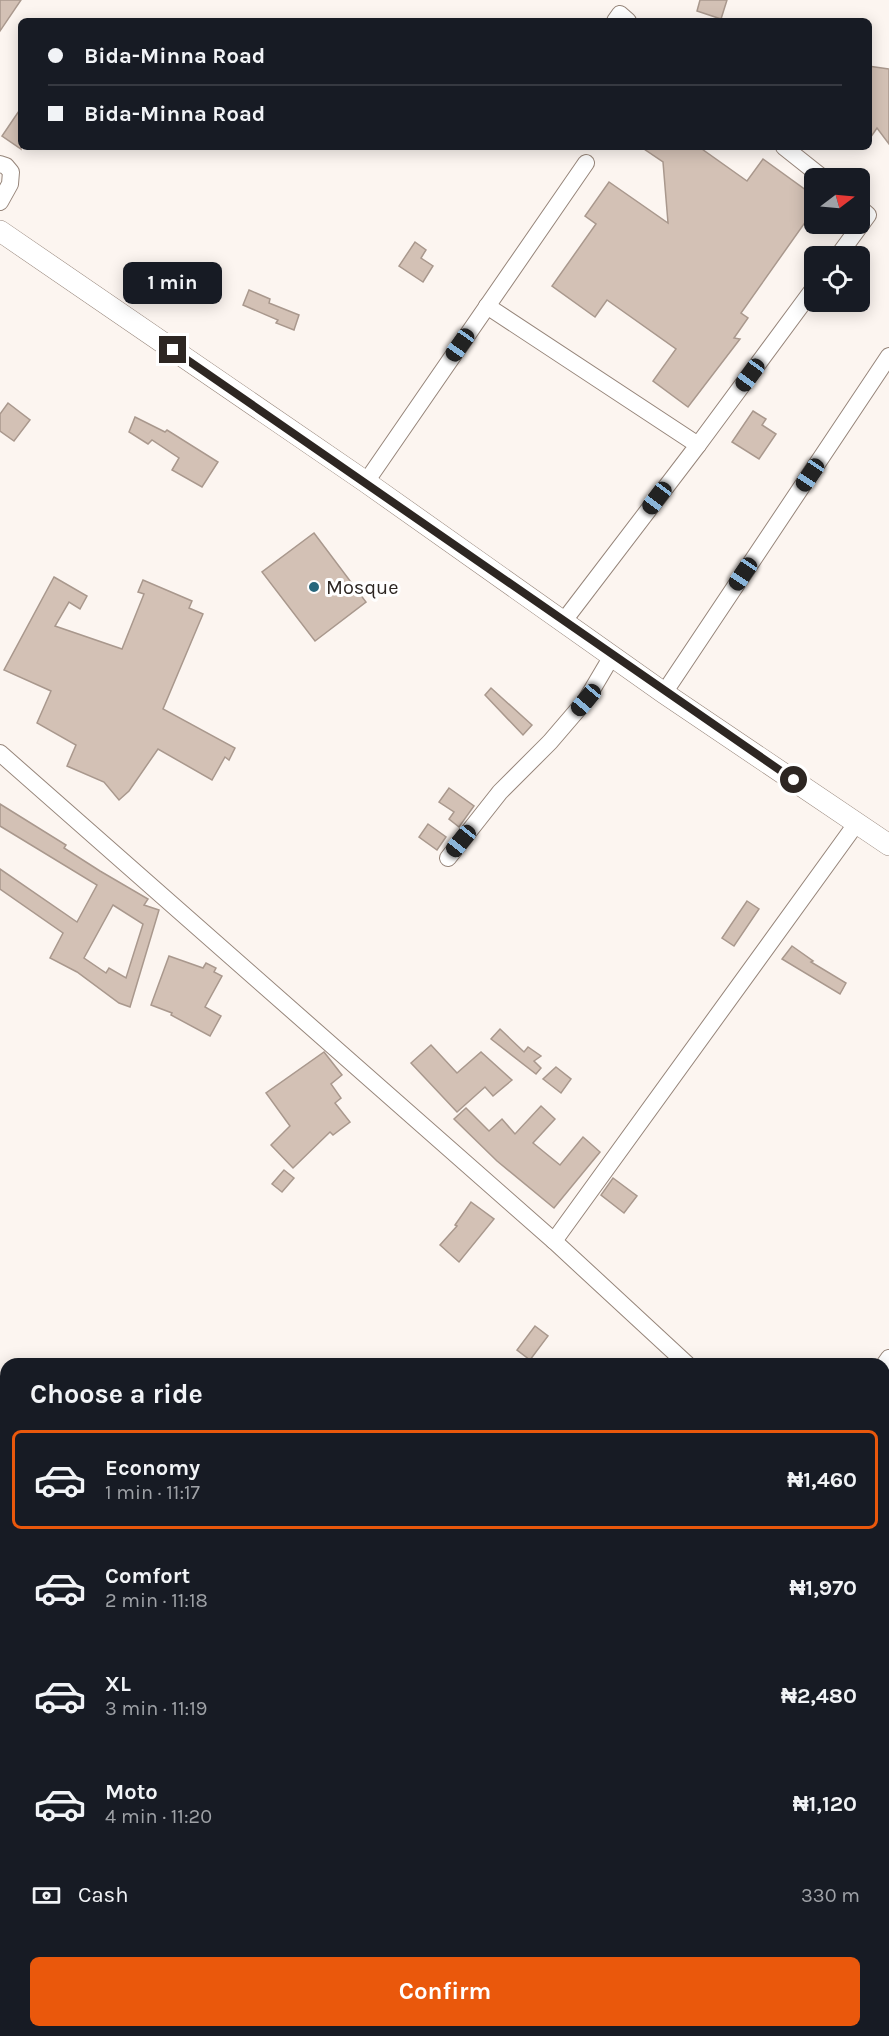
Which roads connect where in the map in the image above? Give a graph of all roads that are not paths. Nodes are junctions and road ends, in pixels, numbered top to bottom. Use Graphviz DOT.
graph roads {
  1 [pos="788,150"];
  2 [pos="586,163"];
  3 [pos="0,164"];
  4 [pos="810,168"];
  5 [pos="0,202"];
  6 [pos="0,231"];
  7 [pos="804,302"];
  8 [pos="487,306"];
  9 [pos="889,356"];
  10 [pos="698,445"];
  11 [pos="366,482"];
  12 [pos="563,622"];
  13 [pos="612,656"];
  14 [pos="664,693"];
  15 [pos="0,753"];
  16 [pos="856,824"];
  17 [pos="889,845"];
  18 [pos="448,858"];
  19 [pos="554,1241"];
  20 [pos="681,1358"];
  1 -- 4 [label="street"];
  2 -- 8 [label="street"];
  3 -- 5 [label="street"];
  6 -- 11 [label="main road"];
  7 -- 10 [label="street"];
  8 -- 10 [label="street"];
  8 -- 11 [label="street"];
  9 -- 14 [label="street"];
  10 -- 12 [label="street"];
  11 -- 12 [label="main road"];
  12 -- 13 [label="main road"];
  13 -- 14 [label="main road"];
  13 -- 18 [label="street"];
  14 -- 16 [label="main road"];
  15 -- 19 [label="street"];
  16 -- 17 [label="main road"];
  16 -- 19 [label="street"];
  19 -- 20 [label="street"];
}
